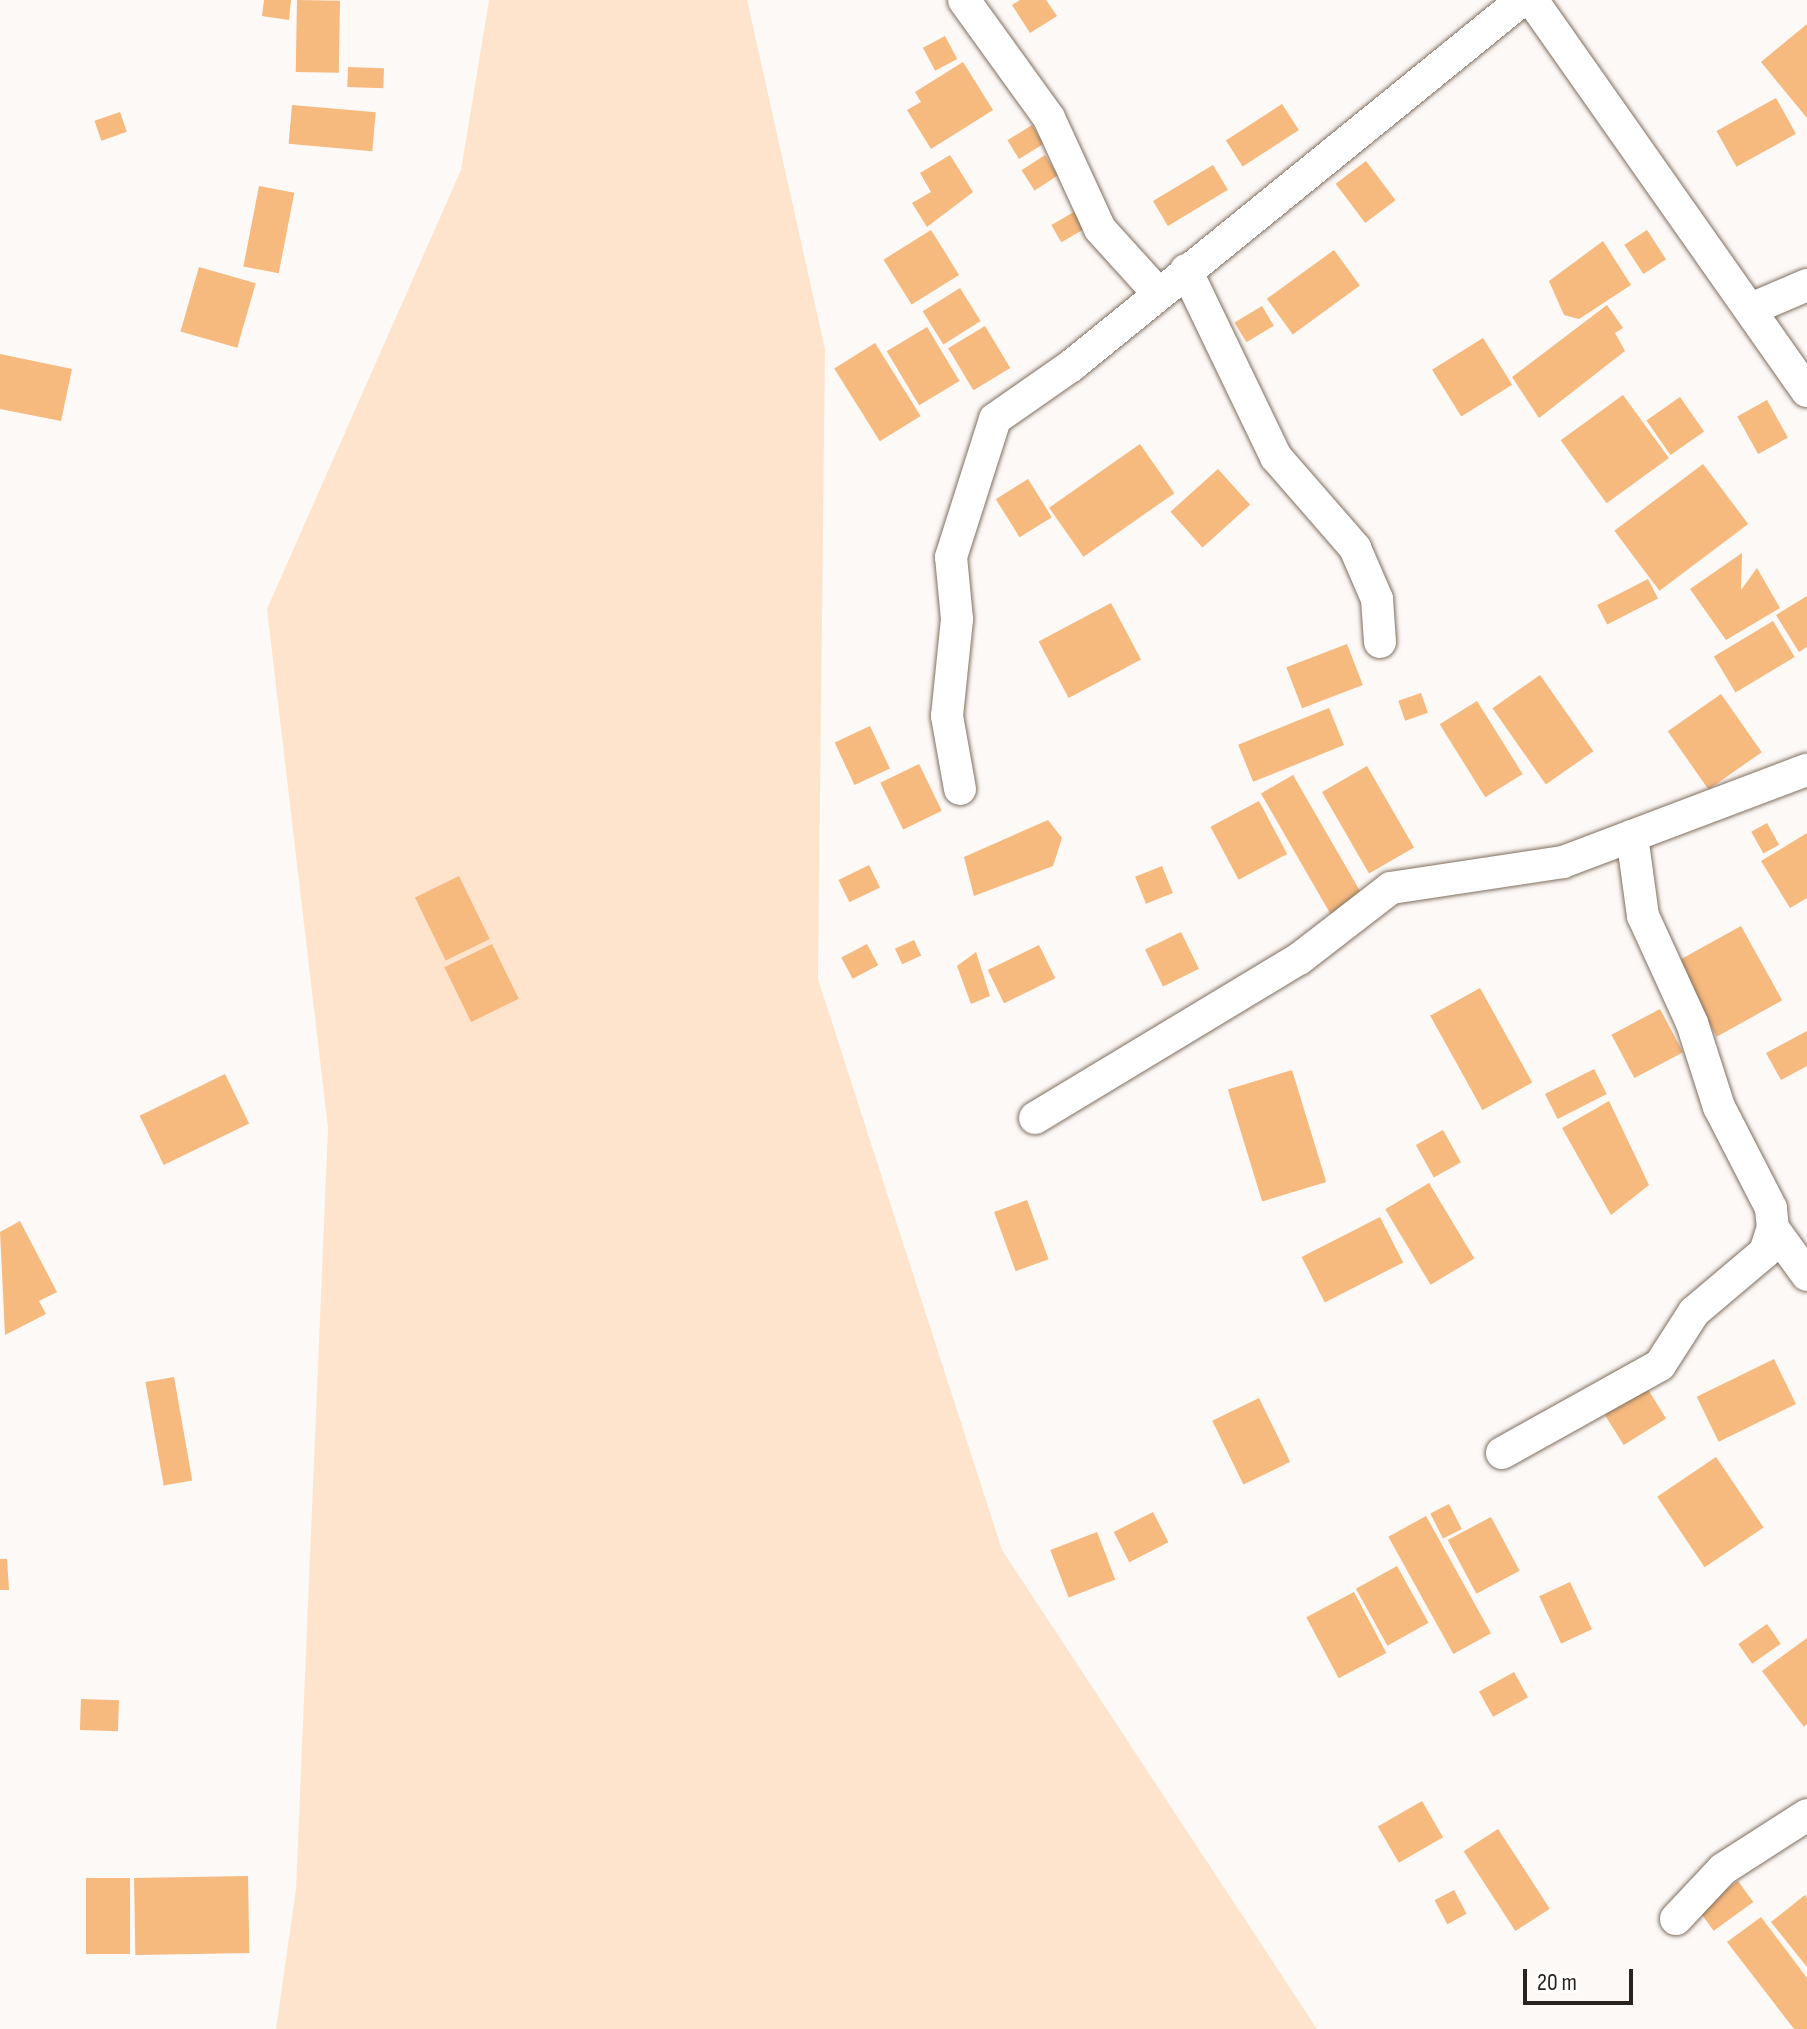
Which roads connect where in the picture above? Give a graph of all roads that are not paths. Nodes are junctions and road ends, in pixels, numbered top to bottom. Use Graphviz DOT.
graph roads {
  1 [pos="964,0"];
  2 [pos="1522,0"];
  3 [pos="1532,0"];
  4 [pos="1186,270"];
  5 [pos="1807,285"];
  6 [pos="1156,291"];
  7 [pos="1751,309"];
  8 [pos="1807,391"];
  9 [pos="1380,642"];
  10 [pos="1807,770"];
  11 [pos="960,789"];
  12 [pos="1632,836"];
  13 [pos="1035,1118"];
  14 [pos="1773,1228"];
  15 [pos="1807,1275"];
  16 [pos="1502,1453"];
  17 [pos="1807,1815"];
  18 [pos="1676,1919"];
  1 -- 6 [label="street"];
  2 -- 4 [label="street"];
  3 -- 7 [label="street"];
  4 -- 6 [label="street"];
  4 -- 9 [label="street"];
  5 -- 7 [label="street"];
  6 -- 11 [label="street"];
  7 -- 8 [label="street"];
  10 -- 12 [label="street"];
  12 -- 13 [label="street"];
  12 -- 14 [label="street"];
  14 -- 15 [label="street"];
  14 -- 16 [label="street"];
  17 -- 18 [label="street"];
}
